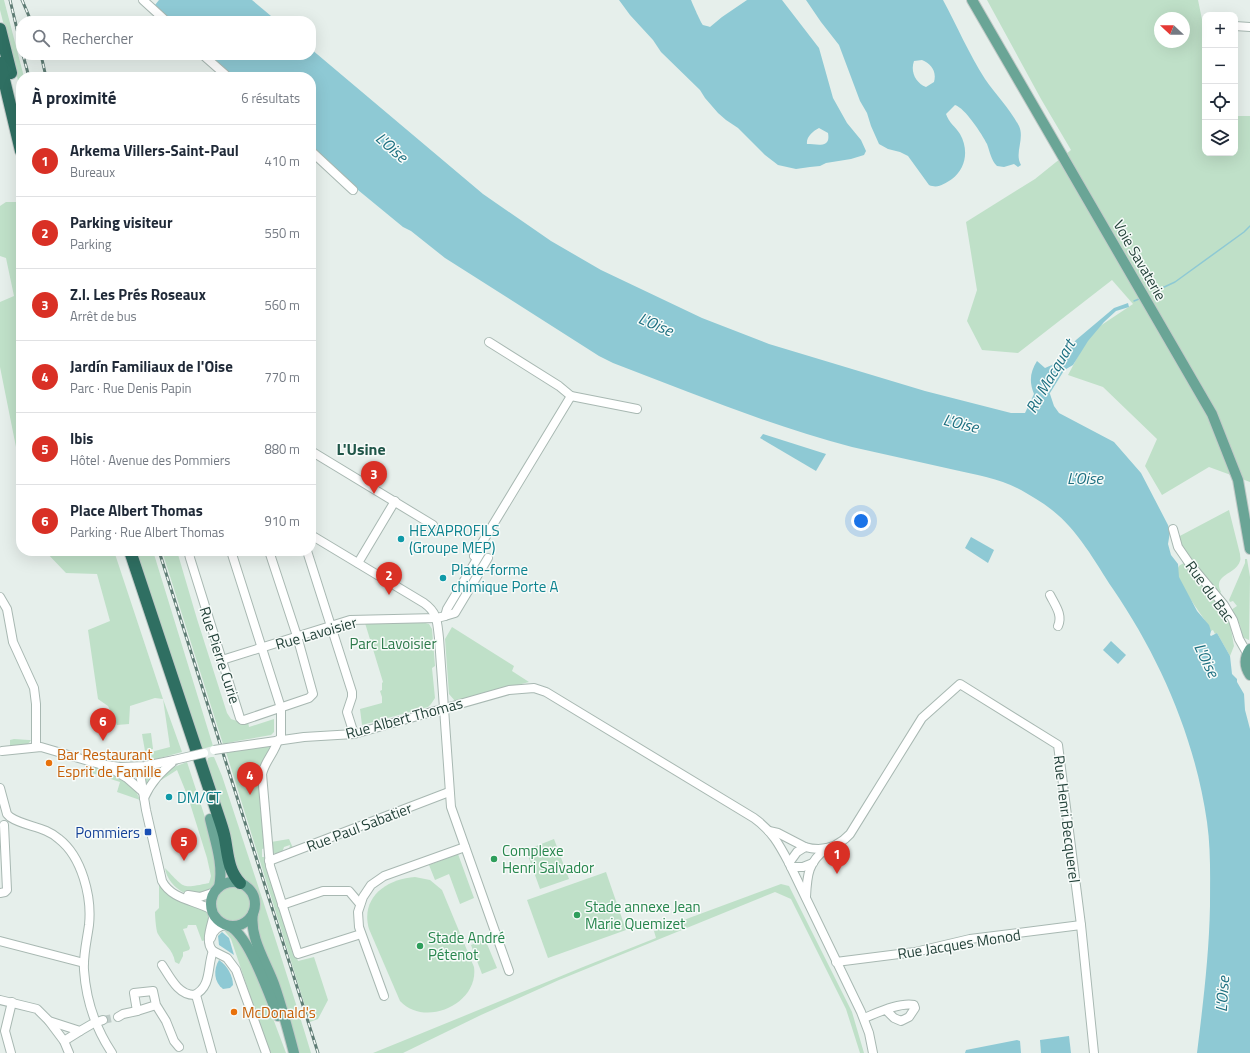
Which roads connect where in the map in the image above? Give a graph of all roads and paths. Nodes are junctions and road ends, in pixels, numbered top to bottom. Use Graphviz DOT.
graph roads {
  1 [pos="143,0"];
  2 [pos="972,0"];
  3 [pos="161,16"];
  4 [pos="1238,26"];
  5 [pos="1250,27"];
  6 [pos="0,29"];
  7 [pos="209,60"];
  8 [pos="0,63"];
  9 [pos="222,72"];
  10 [pos="16,96"];
  11 [pos="16,130"];
  12 [pos="316,157"];
  13 [pos="353,190"];
  14 [pos="489,342"];
  15 [pos="571,396"];
  16 [pos="636,409"];
  17 [pos="316,454"];
  18 [pos="395,501"];
  19 [pos="433,525"];
  20 [pos="1173,529"];
  21 [pos="316,538"];
  22 [pos="1250,548"];
  23 [pos="482,555"];
  24 [pos="124,556"];
  25 [pos="132,556"];
  26 [pos="190,556"];
  27 [pos="233,556"];
  28 [pos="272,556"];
  29 [pos="309,556"];
  30 [pos="358,563"];
  31 [pos="1050,595"];
  32 [pos="0,597"];
  33 [pos="441,617"];
  34 [pos="331,626"];
  35 [pos="1058,626"];
  36 [pos="297,636"];
  37 [pos="262,648"];
  38 [pos="1249,651"];
  39 [pos="222,660"];
  40 [pos="1250,675"];
  41 [pos="281,708"];
  42 [pos="444,709"];
  43 [pos="354,734"];
  44 [pos="280,740"];
  45 [pos="36,747"];
  46 [pos="1,751"];
  47 [pos="174,760"];
  48 [pos="104,765"];
  49 [pos="139,767"];
  50 [pos="0,788"];
  51 [pos="449,792"];
  52 [pos="143,795"];
  53 [pos="13,819"];
  54 [pos="210,819"];
  55 [pos="2,826"];
  56 [pos="769,830"];
  57 [pos="465,847"];
  58 [pos="804,847"];
  59 [pos="828,848"];
  60 [pos="813,849"];
  61 [pos="269,861"];
  62 [pos="814,861"];
  63 [pos="790,865"];
  64 [pos="160,872"];
  65 [pos="240,883"];
  66 [pos="217,890"];
  67 [pos="0,893"];
  68 [pos="806,897"];
  69 [pos="360,904"];
  70 [pos="282,905"];
  71 [pos="213,912"];
  72 [pos="253,913"];
  73 [pos="228,925"];
  74 [pos="1081,925"];
  75 [pos="360,934"];
  76 [pos="0,941"];
  77 [pos="212,948"];
  78 [pos="836,962"];
  79 [pos="84,963"];
  80 [pos="162,965"];
  81 [pos="510,971"];
  82 [pos="196,995"];
  83 [pos="384,996"];
  84 [pos="0,1000"];
  85 [pos="12,1002"];
  86 [pos="156,1005"];
  87 [pos="886,1010"];
  88 [pos="137,1011"];
  89 [pos="118,1017"];
  90 [pos="864,1018"];
  91 [pos="49,1021"];
  92 [pos="100,1021"];
  93 [pos="80,1031"];
  94 [pos="64,1041"];
  95 [pos="179,1047"];
  96 [pos="11,1053"];
  97 [pos="69,1053"];
  98 [pos="112,1053"];
  99 [pos="212,1053"];
  100 [pos="266,1053"];
  101 [pos="293,1053"];
  102 [pos="873,1053"];
  103 [pos="1094,1053"];
  1 -- 3 [label="street"];
  2 -- 22 [label="main road, Voie Savaterie"];
  4 -- 5 [label="street"];
  6 -- 10 [label="highway"];
  7 -- 9 [label="street"];
  8 -- 11 [label="highway"];
  12 -- 13 [label="street"];
  14 -- 15 [label="street"];
  15 -- 16 [label="street"];
  15 -- 23 [label="street"];
  17 -- 18 [label="street"];
  18 -- 19 [label="street"];
  18 -- 30 [label="street"];
  20 -- 38 [label="street, Rue du Bac"];
  21 -- 30 [label="street"];
  23 -- 33 [label="street"];
  23 -- 33 [label="street"];
  24 -- 54 [label="highway"];
  25 -- 65 [label="highway"];
  26 -- 39 [label="street, Rue Pierre Curie"];
  27 -- 37 [label="street"];
  28 -- 36 [label="street"];
  29 -- 34 [label="street"];
  30 -- 33 [label="street"];
  31 -- 35 [label="street"];
  32 -- 45 [label="street"];
  33 -- 34 [label="street, Rue Lavoisier"];
  33 -- 42 [label="street"];
  34 -- 36 [label="street, Rue Lavoisier"];
  34 -- 43 [label="street"];
  36 -- 37 [label="street, Rue Lavoisier"];
  36 -- 41 [label="street, Rue Pierre Curie"];
  37 -- 39 [label="street, Rue Lavoisier"];
  37 -- 41 [label="street"];
  38 -- 40 [label="main road"];
  39 -- 41 [label="street, Rue Pierre Curie"];
  41 -- 44 [label="street"];
  42 -- 43 [label="street, Rue Albert Thomas"];
  42 -- 51 [label="street"];
  42 -- 56 [label="street, Rue Albert Thomas"];
  43 -- 44 [label="street, Rue Albert Thomas"];
  44 -- 47 [label="street, Rue Albert Thomas, bridge"];
  44 -- 61 [label="street"];
  45 -- 46 [label="street, Rue Albert Thomas"];
  45 -- 48 [label="street, Rue Albert Thomas"];
  47 -- 49 [label="street, Rue Albert Thomas"];
  47 -- 52 [label="street"];
  48 -- 49 [label="street, Rue Albert Thomas"];
  48 -- 52 [label="street"];
  49 -- 52 [label="street"];
  50 -- 53 [label="street"];
  51 -- 57 [label="street"];
  51 -- 61 [label="street, Rue Paul Sabatier"];
  52 -- 64 [label="street"];
  53 -- 55 [label="street"];
  53 -- 79 [label="street"];
  54 -- 66 [label="main road"];
  55 -- 67 [label="street"];
  56 -- 58 [label="street"];
  56 -- 63 [label="street"];
  57 -- 69 [label="street"];
  57 -- 81 [label="street"];
  58 -- 60 [label="street"];
  58 -- 63 [label="street"];
  59 -- 60 [label="street"];
  59 -- 62 [label="street"];
  59 -- 74 [label="street, Rue Henri Becquerel"];
  60 -- 62 [label="street"];
  61 -- 70 [label="street"];
  62 -- 63 [label="street"];
  62 -- 68 [label="street"];
  63 -- 68 [label="street"];
  64 -- 66 [label="street"];
  64 -- 71 [label="street"];
  65 -- 66 [label="main road"];
  65 -- 72 [label="main road"];
  66 -- 71 [label="main road"];
  68 -- 78 [label="street"];
  69 -- 70 [label="street"];
  69 -- 75 [label="street"];
  70 -- 75 [label="street"];
  71 -- 73 [label="main road"];
  71 -- 77 [label="street"];
  72 -- 73 [label="main road"];
  72 -- 101 [label="main road"];
  73 -- 77 [label="street"];
  73 -- 101 [label="main road"];
  74 -- 78 [label="street, Rue Jacques Monod"];
  74 -- 103 [label="street, Rue Henri Becquerel"];
  75 -- 83 [label="street"];
  76 -- 79 [label="street"];
  77 -- 82 [label="street"];
  77 -- 100 [label="street"];
  78 -- 90 [label="street"];
  79 -- 92 [label="street"];
  80 -- 82 [label="street"];
  82 -- 99 [label="street"];
  84 -- 85 [label="street"];
  85 -- 91 [label="street"];
  85 -- 96 [label="street"];
  86 -- 88 [label="street"];
  86 -- 88 [label="street"];
  86 -- 95 [label="street"];
  87 -- 90 [label="street"];
  88 -- 89 [label="street"];
  90 -- 102 [label="street"];
  91 -- 93 [label="street"];
  91 -- 94 [label="street"];
  92 -- 93 [label="street"];
  92 -- 98 [label="street"];
  93 -- 94 [label="street"];
  94 -- 97 [label="street"];
}
